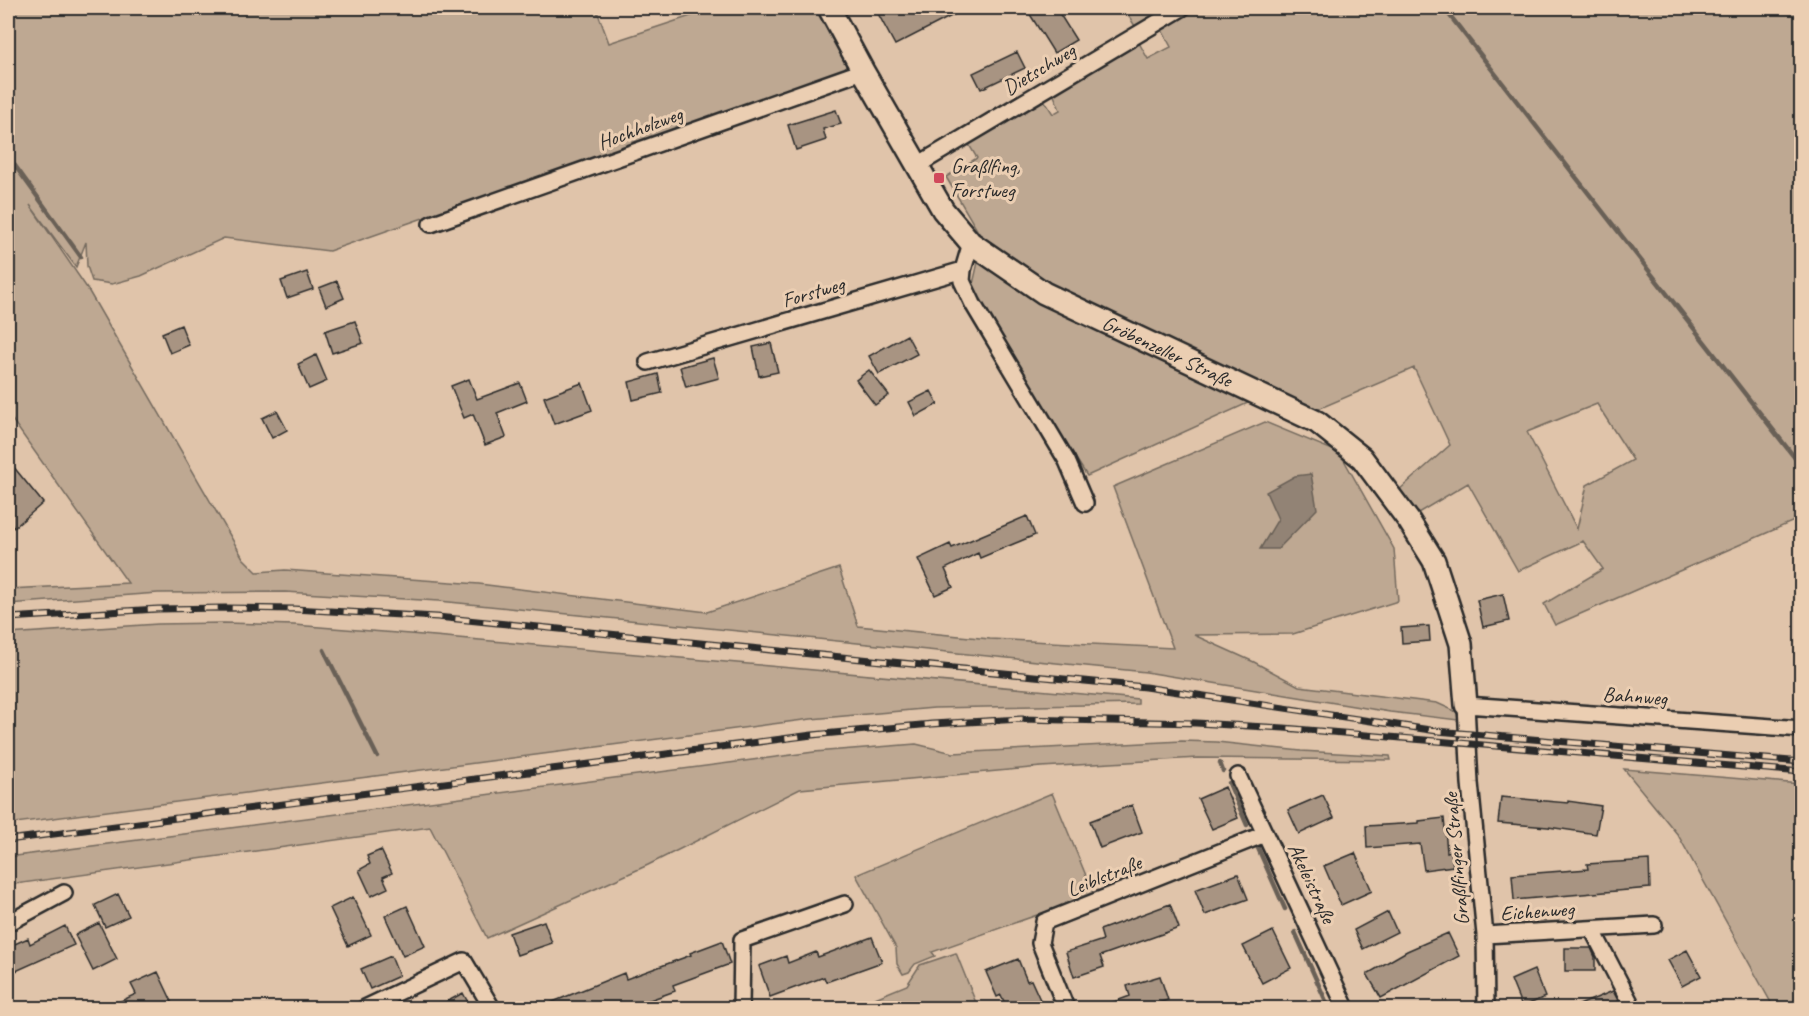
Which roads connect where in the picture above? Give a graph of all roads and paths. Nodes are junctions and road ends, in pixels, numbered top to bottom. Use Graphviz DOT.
graph roads {
  1 [pos="829,8"];
  2 [pos="1182,8"];
  3 [pos="863,71"];
  4 [pos="916,166"];
  5 [pos="431,224"];
  6 [pos="971,243"];
  7 [pos="963,270"];
  8 [pos="648,362"];
  9 [pos="1085,503"];
  10 [pos="1466,705"];
  11 [pos="1802,729"];
  12 [pos="1238,776"];
  13 [pos="1265,834"];
  14 [pos="64,893"];
  15 [pos="845,904"];
  16 [pos="8,923"];
  17 [pos="1654,925"];
  18 [pos="1592,929"];
  19 [pos="1485,935"];
  20 [pos="365,1008"];
  21 [pos="492,1008"];
  22 [pos="741,1008"];
  23 [pos="1066,1008"];
  24 [pos="1346,1008"];
  25 [pos="1486,1008"];
  26 [pos="1633,1008"];
  1 -- 3 [label="street, Gröbenzeller Straße"];
  2 -- 4 [label="street, Dietschweg"];
  3 -- 4 [label="street, Gröbenzeller Straße"];
  3 -- 5 [label="street, Hochholzweg"];
  4 -- 6 [label="street, Gröbenzeller Straße"];
  6 -- 7 [label="street"];
  6 -- 10 [label="street, Gröbenzeller Straße"];
  7 -- 8 [label="street, Forstweg"];
  7 -- 9 [label="street"];
  10 -- 11 [label="street, Bahnweg"];
  10 -- 19 [label="street, Graßlfinger Straße"];
  12 -- 13 [label="street, Akeleistraße"];
  13 -- 23 [label="street, Leiblstraße"];
  13 -- 24 [label="street, Akeleistraße"];
  14 -- 16 [label="street"];
  15 -- 22 [label="street"];
  17 -- 18 [label="street, Eichenweg"];
  18 -- 19 [label="street, Eichenweg"];
  18 -- 26 [label="street, Eichenweg"];
  19 -- 25 [label="street, Graßlfinger Straße"];
  20 -- 21 [label="street"];
}
